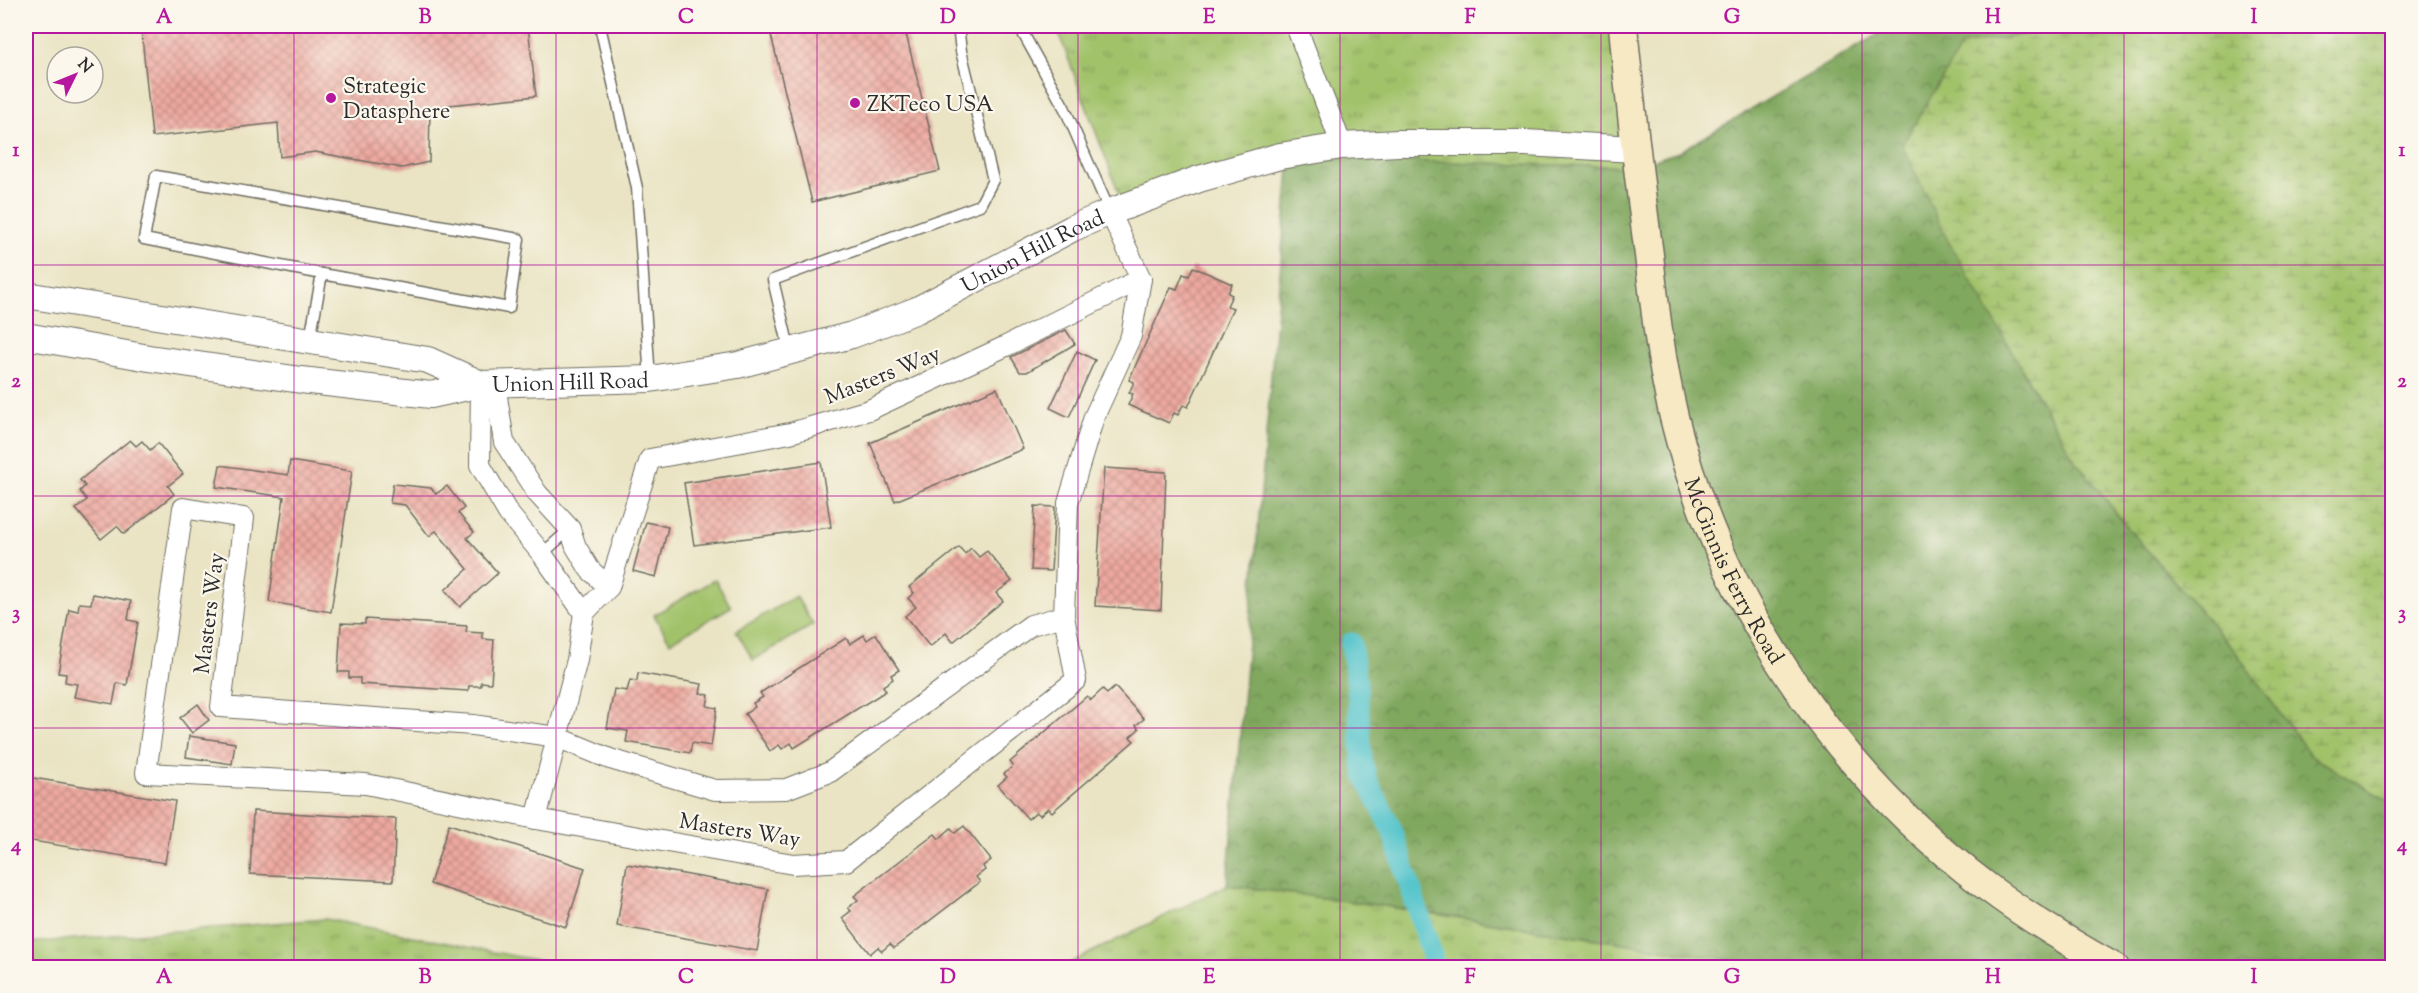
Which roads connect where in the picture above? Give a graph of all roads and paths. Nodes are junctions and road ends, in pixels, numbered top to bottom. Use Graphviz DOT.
graph roads {
  1 [pos="600,26"];
  2 [pos="958,26"];
  3 [pos="1018,26"];
  4 [pos="1296,26"];
  5 [pos="1626,28"];
  6 [pos="1342,146"];
  7 [pos="1635,149"];
  8 [pos="1110,212"];
  9 [pos="322,274"];
  10 [pos="1141,279"];
  11 [pos="26,295"];
  12 [pos="26,336"];
  13 [pos="310,339"];
  14 [pos="790,352"];
  15 [pos="650,380"];
  16 [pos="307,381"];
  17 [pos="488,384"];
  18 [pos="504,442"];
  19 [pos="480,465"];
  20 [pos="570,529"];
  21 [pos="542,554"];
  22 [pos="609,587"];
  23 [pos="584,613"];
  24 [pos="1064,616"];
  25 [pos="557,737"];
  26 [pos="536,819"];
  27 [pos="2115,968"];
  1 -- 15 [label="lane"];
  2 -- 14 [label="lane"];
  3 -- 8 [label="lane"];
  4 -- 6 [label="street"];
  5 -- 7 [label="main road, McGinnis Ferry Road"];
  6 -- 7 [label="street, Union Hill Road"];
  6 -- 8 [label="street, Union Hill Road"];
  7 -- 27 [label="main road, McGinnis Ferry Road"];
  8 -- 10 [label="street"];
  8 -- 14 [label="street, Union Hill Road"];
  9 -- 9 [label="lane"];
  9 -- 13 [label="lane"];
  10 -- 22 [label="street, Masters Way"];
  10 -- 24 [label="street, Masters Way"];
  11 -- 13 [label="street, Union Hill Road"];
  12 -- 16 [label="street, Union Hill Road"];
  13 -- 16 [label="street"];
  13 -- 17 [label="street, Union Hill Road"];
  14 -- 15 [label="street, Union Hill Road"];
  15 -- 17 [label="street, Union Hill Road"];
  16 -- 17 [label="street, Union Hill Road"];
  17 -- 18 [label="street"];
  17 -- 19 [label="street"];
  18 -- 19 [label="street"];
  18 -- 20 [label="street"];
  19 -- 21 [label="street"];
  20 -- 21 [label="lane"];
  20 -- 22 [label="street"];
  21 -- 23 [label="street"];
  22 -- 23 [label="street, Masters Way"];
  23 -- 25 [label="street"];
  24 -- 25 [label="street, Masters Way"];
  24 -- 26 [label="street, Masters Way"];
  25 -- 26 [label="street"];
  25 -- 26 [label="street, Masters Way"];
}
